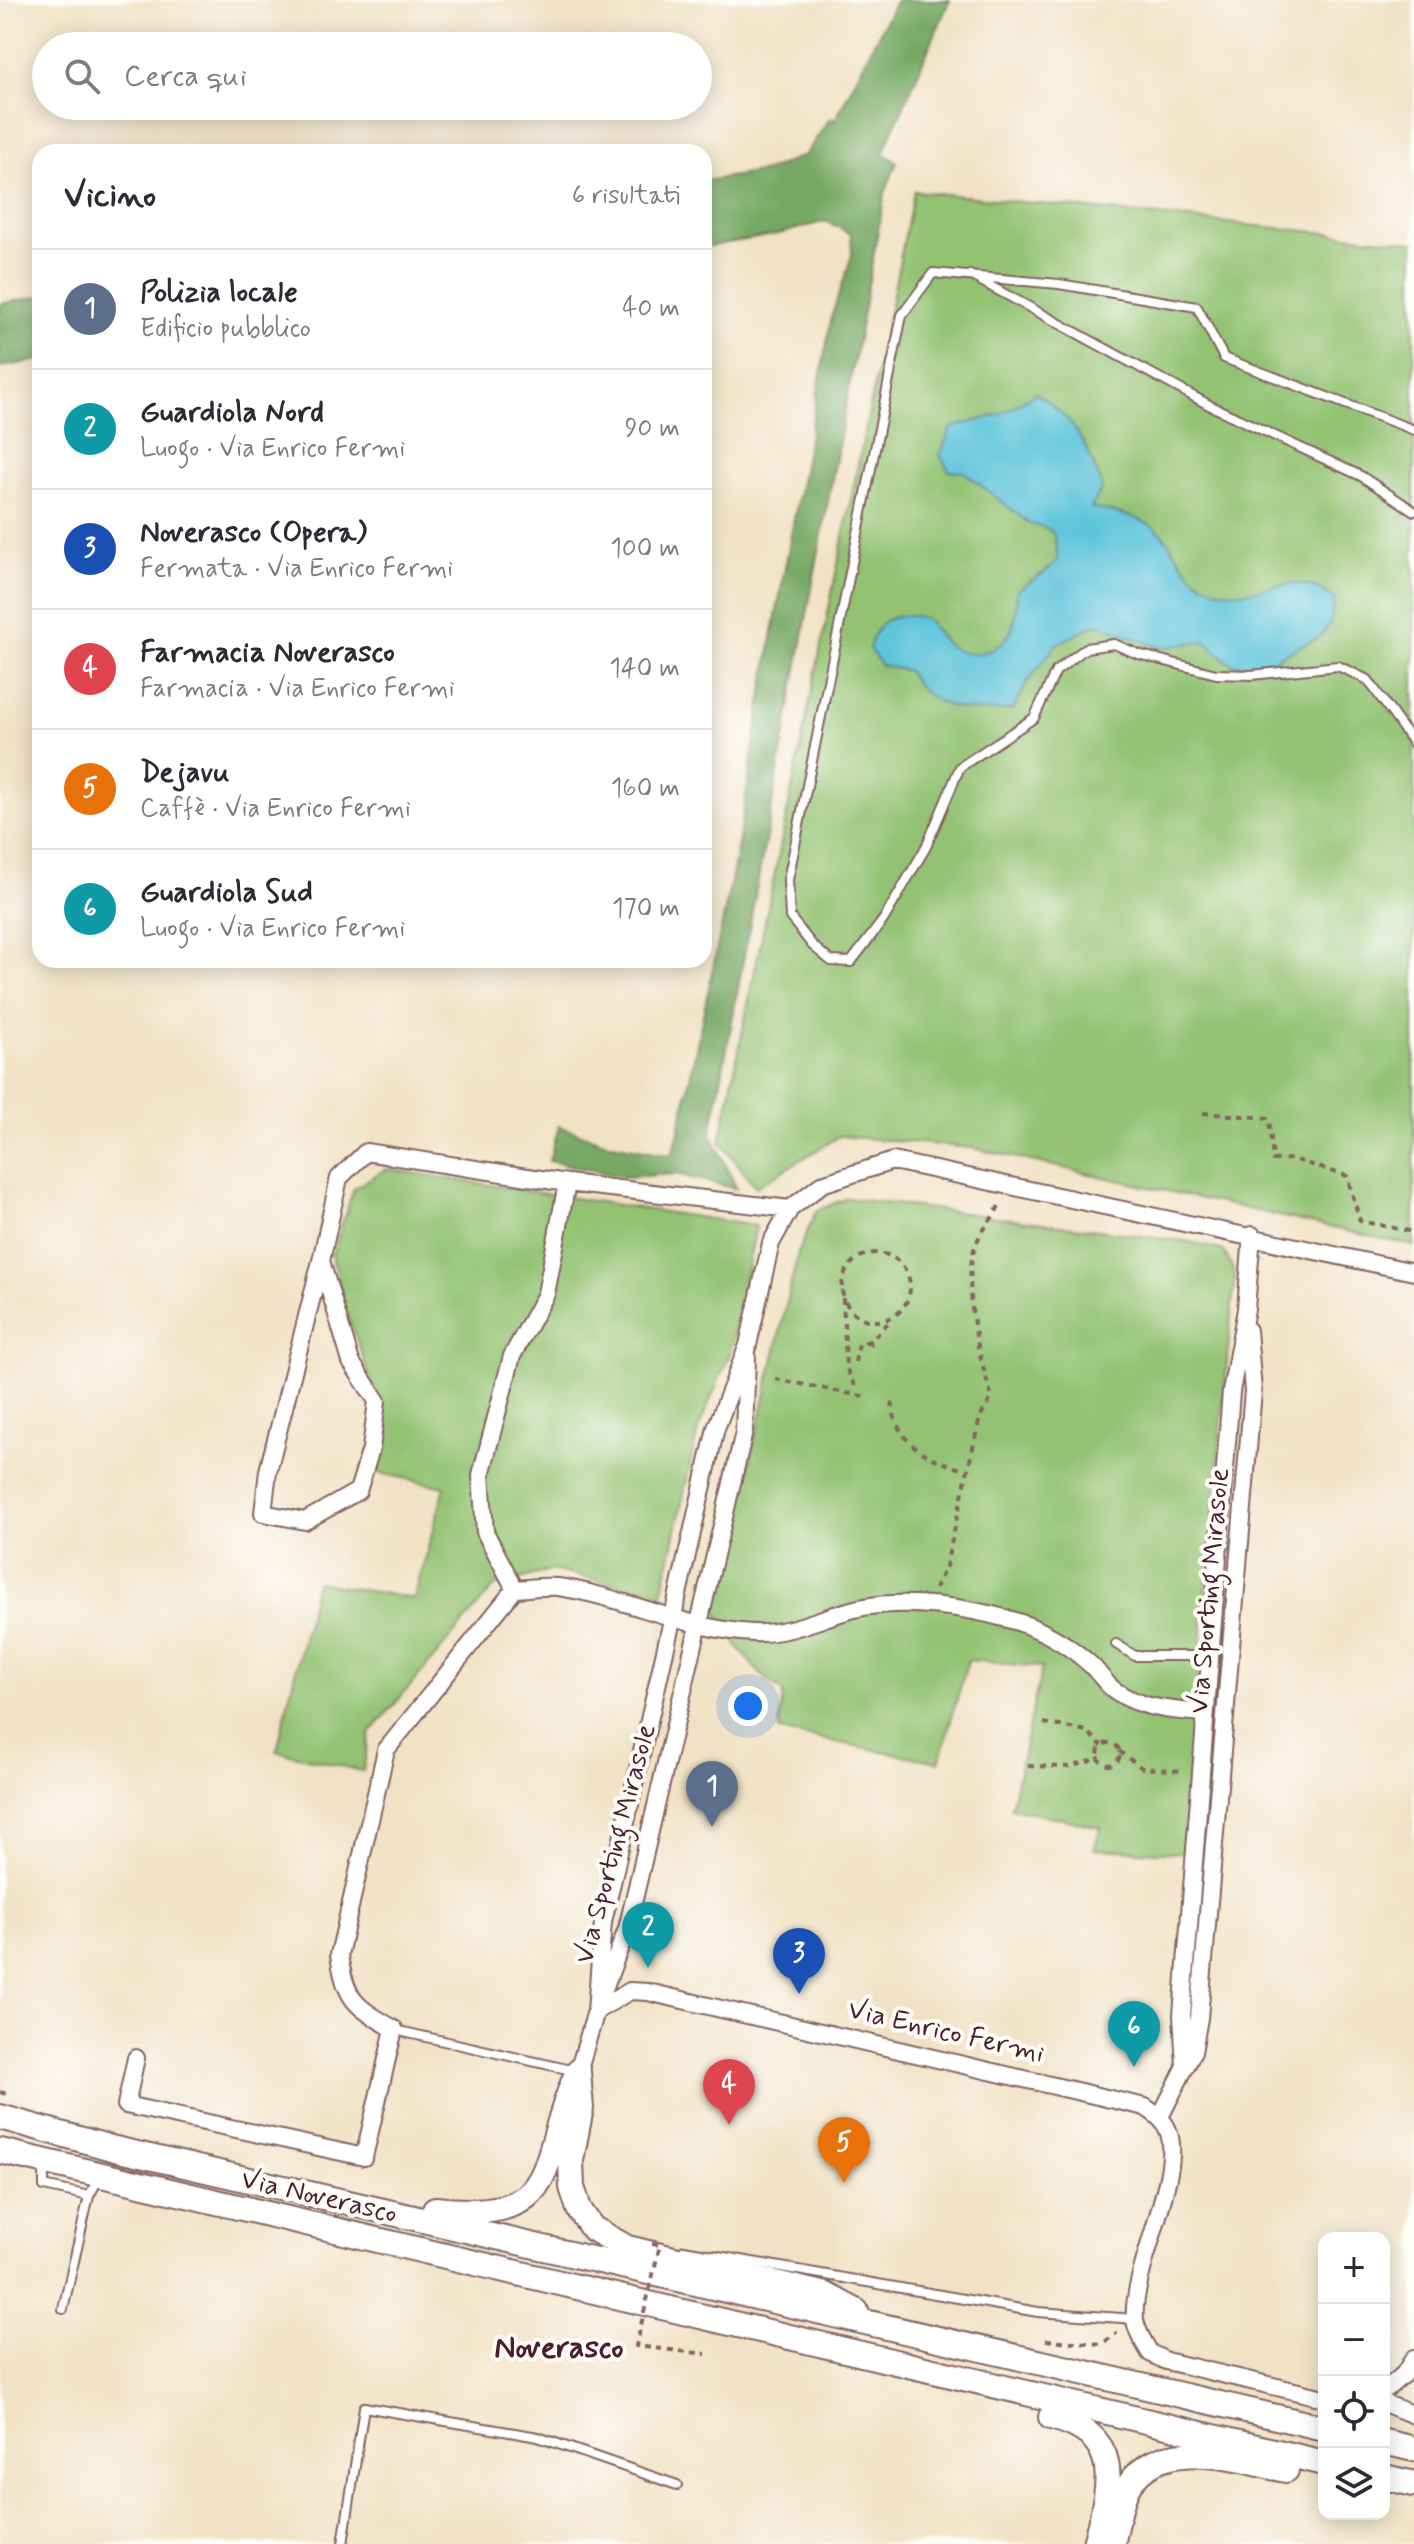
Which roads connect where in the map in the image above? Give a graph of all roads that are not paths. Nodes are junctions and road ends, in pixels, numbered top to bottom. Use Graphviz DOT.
graph roads {
  1 [pos="966,273"];
  2 [pos="1414,430"];
  3 [pos="1414,511"];
  4 [pos="1414,744"];
  5 [pos="567,1183"];
  6 [pos="790,1209"];
  7 [pos="1252,1235"];
  8 [pos="321,1261"];
  9 [pos="1414,1272"];
  10 [pos="1246,1309"];
  11 [pos="748,1345"];
  12 [pos="515,1589"];
  13 [pos="673,1616"];
  14 [pos="700,1624"];
  15 [pos="1116,1644"];
  16 [pos="1209,1656"];
  17 [pos="1205,1713"];
  18 [pos="596,2011"];
  19 [pos="394,2029"];
  20 [pos="136,2058"];
  21 [pos="1185,2066"];
  22 [pos="578,2072"];
  23 [pos="0,2117"];
  24 [pos="1160,2117"];
  25 [pos="0,2151"];
  26 [pos="95,2186"];
  27 [pos="335,2199"];
  28 [pos="652,2244"];
  29 [pos="625,2300"];
  30 [pos="63,2309"];
  31 [pos="1135,2319"];
  32 [pos="881,2325"];
  33 [pos="1414,2358"];
  34 [pos="1390,2386"];
  35 [pos="1318,2397"];
  36 [pos="1390,2405"];
  37 [pos="1414,2415"];
  38 [pos="1318,2427"];
  39 [pos="1390,2443"];
  40 [pos="1414,2449"];
  41 [pos="1318,2462"];
  42 [pos="1318,2476"];
  43 [pos="1390,2478"];
  44 [pos="1414,2484"];
  45 [pos="677,2485"];
  46 [pos="1390,2489"];
  47 [pos="1414,2493"];
  48 [pos="343,2544"];
  49 [pos="1095,2544"];
  50 [pos="1112,2544"];
  1 -- 2 [label="lane"];
  1 -- 3 [label="lane"];
  1 -- 4 [label="lane"];
  5 -- 6 [label="street"];
  5 -- 8 [label="street"];
  5 -- 12 [label="street"];
  6 -- 7 [label="street, Via Sporting Mirasole"];
  6 -- 11 [label="street, Via Sporting Mirasole"];
  7 -- 9 [label="street, Via Sporting Mirasole"];
  7 -- 10 [label="street, Via Sporting Mirasole"];
  8 -- 8 [label="street"];
  10 -- 16 [label="street, Via Sporting Mirasole"];
  10 -- 21 [label="street, Via Sporting Mirasole"];
  11 -- 13 [label="street, Via Sporting Mirasole"];
  11 -- 14 [label="street, Via Sporting Mirasole"];
  12 -- 13 [label="street, Via Sporting Mirasole"];
  12 -- 19 [label="street"];
  13 -- 14 [label="street, Via Sporting Mirasole"];
  13 -- 18 [label="street, Via Sporting Mirasole"];
  14 -- 17 [label="street, Via Sporting Mirasole"];
  14 -- 18 [label="street, Via Sporting Mirasole"];
  15 -- 16 [label="lane"];
  16 -- 17 [label="street, Via Sporting Mirasole"];
  17 -- 21 [label="street, Via Sporting Mirasole"];
  18 -- 22 [label="street"];
  18 -- 24 [label="street, Via Enrico Fermi"];
  19 -- 20 [label="street"];
  19 -- 22 [label="lane"];
  21 -- 24 [label="street, Via Sporting Mirasole"];
  22 -- 27 [label="main road"];
  22 -- 32 [label="main road"];
  23 -- 27 [label="main road"];
  24 -- 31 [label="street"];
  25 -- 26 [label="main road, Via Noverasco"];
  26 -- 29 [label="main road, Via Noverasco"];
  26 -- 30 [label="lane"];
  27 -- 32 [label="main road"];
  28 -- 31 [label="lane"];
  29 -- 41 [label="main road"];
  29 -- 49 [label="main road"];
  31 -- 35 [label="street"];
  32 -- 38 [label="main road"];
  33 -- 34 [label="street"];
  36 -- 37 [label="street"];
  39 -- 40 [label="main road"];
  42 -- 50 [label="main road"];
  43 -- 44 [label="main road"];
  45 -- 48 [label="lane"];
  46 -- 47 [label="main road"];
}
